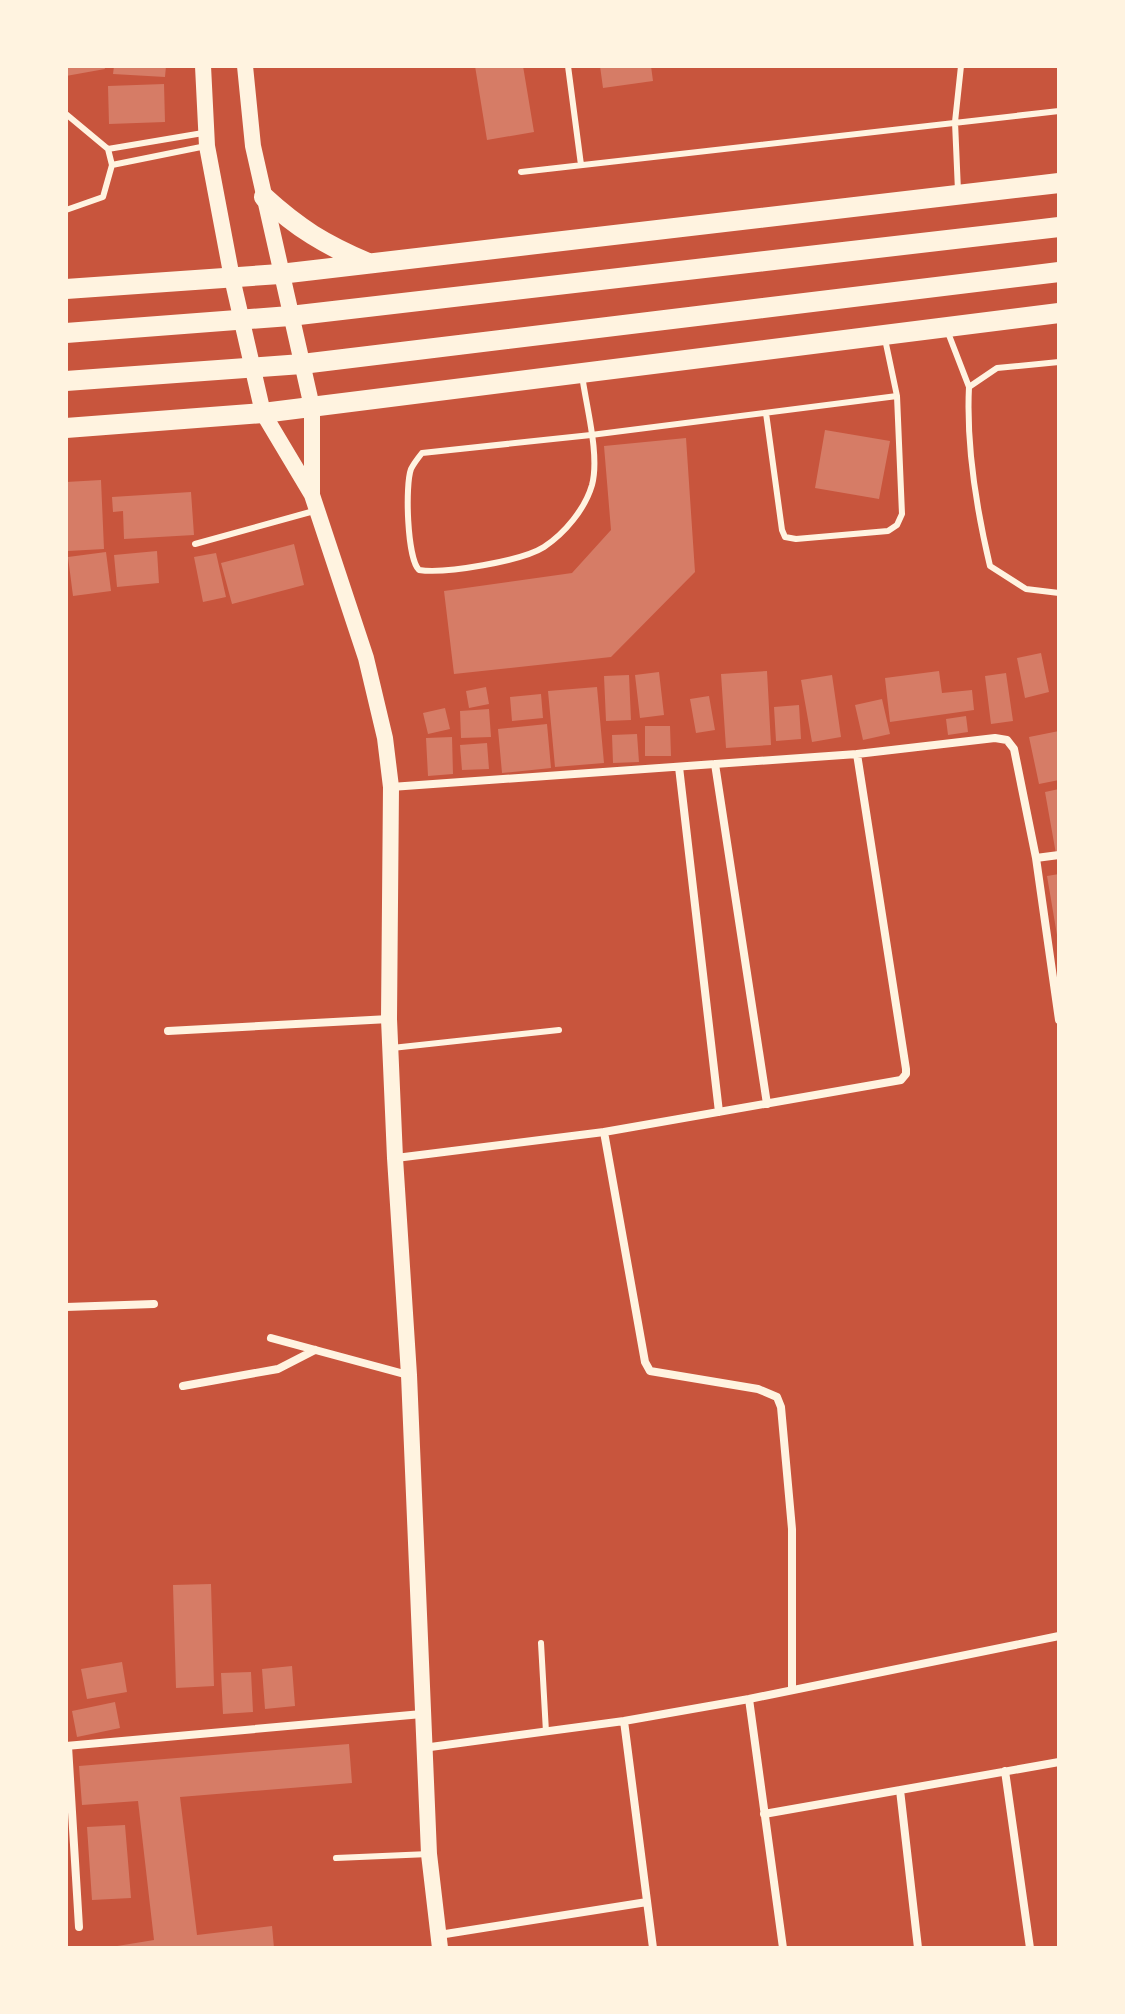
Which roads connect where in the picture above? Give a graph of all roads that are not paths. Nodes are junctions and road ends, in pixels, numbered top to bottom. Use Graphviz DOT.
graph roads {
  1 [pos="203,66"];
  2 [pos="245,66"];
  3 [pos="568,66"];
  4 [pos="961,66"];
  5 [pos="1059,111"];
  6 [pos="66,114"];
  7 [pos="955,122"];
  8 [pos="206,139"];
  9 [pos="108,149"];
  10 [pos="112,165"];
  11 [pos="581,165"];
  12 [pos="521,172"];
  13 [pos="1059,183"];
  14 [pos="958,195"];
  15 [pos="264,197"];
  16 [pos="66,210"];
  17 [pos="1059,227"];
  18 [pos="368,263"];
  19 [pos="1059,272"];
  20 [pos="280,274"];
  21 [pos="232,278"];
  22 [pos="66,289"];
  23 [pos="1059,313"];
  24 [pos="290,316"];
  25 [pos="242,321"];
  26 [pos="946,327"];
  27 [pos="66,333"];
  28 [pos="884,335"];
  29 [pos="1059,362"];
  30 [pos="302,364"];
  31 [pos="253,368"];
  32 [pos="582,375"];
  33 [pos="66,381"];
  34 [pos="969,387"];
  35 [pos="897,396"];
  36 [pos="312,407"];
  37 [pos="263,413"];
  38 [pos="766,413"];
  39 [pos="66,428"];
  40 [pos="591,435"];
  41 [pos="314,503"];
  42 [pos="195,544"];
  43 [pos="1059,593"];
  44 [pos="857,754"];
  45 [pos="715,764"];
  46 [pos="679,767"];
  47 [pos="391,787"];
  48 [pos="1059,855"];
  49 [pos="1036,858"];
  50 [pos="389,1019"];
  51 [pos="1059,1020"];
  52 [pos="559,1030"];
  53 [pos="168,1031"];
  54 [pos="391,1048"];
  55 [pos="767,1104"];
  56 [pos="719,1112"];
  57 [pos="604,1132"];
  58 [pos="395,1158"];
  59 [pos="154,1304"];
  60 [pos="66,1307"];
  61 [pos="271,1338"];
  62 [pos="315,1350"];
  63 [pos="409,1375"];
  64 [pos="183,1386"];
  65 [pos="1059,1636"];
  66 [pos="541,1643"];
  67 [pos="792,1688"];
  68 [pos="749,1699"];
  69 [pos="422,1714"];
  70 [pos="624,1721"];
  71 [pos="546,1732"];
  72 [pos="67,1746"];
  73 [pos="423,1748"];
  74 [pos="1059,1762"];
  75 [pos="1005,1771"];
  76 [pos="900,1790"];
  77 [pos="764,1814"];
  78 [pos="429,1854"];
  79 [pos="336,1858"];
  80 [pos="647,1902"];
  81 [pos="79,1927"];
  82 [pos="439,1941"];
  83 [pos="653,1948"];
  84 [pos="783,1948"];
  85 [pos="918,1948"];
  86 [pos="1030,1948"];
  1 -- 8 [label="main road"];
  2 -- 15 [label="main road"];
  3 -- 11 [label="lane"];
  4 -- 7 [label="lane"];
  5 -- 7 [label="lane"];
  6 -- 9 [label="lane"];
  7 -- 11 [label="lane"];
  7 -- 14 [label="lane"];
  8 -- 9 [label="lane"];
  8 -- 10 [label="lane"];
  8 -- 21 [label="main road"];
  9 -- 10 [label="lane"];
  10 -- 16 [label="lane"];
  11 -- 12 [label="lane"];
  13 -- 14 [label="main road"];
  14 -- 18 [label="main road"];
  15 -- 18 [label="main road"];
  15 -- 20 [label="main road"];
  17 -- 24 [label="main road"];
  18 -- 20 [label="main road"];
  19 -- 30 [label="main road"];
  20 -- 21 [label="main road"];
  20 -- 24 [label="main road"];
  21 -- 22 [label="main road"];
  21 -- 25 [label="main road"];
  23 -- 26 [label="main road"];
  24 -- 25 [label="main road"];
  24 -- 30 [label="main road"];
  25 -- 27 [label="main road"];
  25 -- 31 [label="main road"];
  26 -- 28 [label="main road"];
  26 -- 34 [label="lane"];
  28 -- 32 [label="main road"];
  28 -- 35 [label="lane"];
  29 -- 34 [label="lane"];
  30 -- 31 [label="main road"];
  30 -- 36 [label="main road"];
  31 -- 33 [label="main road"];
  31 -- 37 [label="main road"];
  32 -- 36 [label="main road"];
  32 -- 40 [label="lane"];
  34 -- 43 [label="lane"];
  35 -- 38 [label="lane"];
  35 -- 38 [label="lane"];
  36 -- 37 [label="main road"];
  36 -- 41 [label="main road"];
  37 -- 39 [label="main road"];
  37 -- 41 [label="main road"];
  38 -- 40 [label="lane"];
  40 -- 40 [label="lane"];
  41 -- 42 [label="lane"];
  41 -- 47 [label="main road"];
  44 -- 45 [label="street"];
  44 -- 49 [label="street"];
  44 -- 55 [label="street"];
  45 -- 46 [label="street"];
  45 -- 55 [label="street"];
  46 -- 47 [label="street"];
  46 -- 56 [label="street"];
  47 -- 50 [label="main road"];
  48 -- 49 [label="street"];
  49 -- 51 [label="street"];
  50 -- 53 [label="street"];
  50 -- 54 [label="main road"];
  52 -- 54 [label="lane"];
  54 -- 58 [label="main road"];
  55 -- 56 [label="street"];
  56 -- 57 [label="street"];
  57 -- 58 [label="street"];
  57 -- 67 [label="street"];
  58 -- 63 [label="main road"];
  59 -- 60 [label="street"];
  61 -- 62 [label="street"];
  62 -- 63 [label="street"];
  62 -- 64 [label="street"];
  63 -- 69 [label="main road"];
  65 -- 67 [label="street"];
  66 -- 71 [label="lane"];
  67 -- 68 [label="street"];
  68 -- 70 [label="street"];
  68 -- 77 [label="street"];
  69 -- 72 [label="street"];
  69 -- 73 [label="main road"];
  70 -- 71 [label="street"];
  70 -- 80 [label="street"];
  71 -- 73 [label="street"];
  72 -- 81 [label="street"];
  73 -- 78 [label="main road"];
  74 -- 75 [label="street"];
  75 -- 76 [label="street"];
  75 -- 86 [label="street"];
  76 -- 77 [label="street"];
  76 -- 85 [label="street"];
  77 -- 84 [label="street"];
  78 -- 79 [label="lane"];
  78 -- 82 [label="main road"];
  80 -- 82 [label="street"];
  80 -- 83 [label="street"];
}
